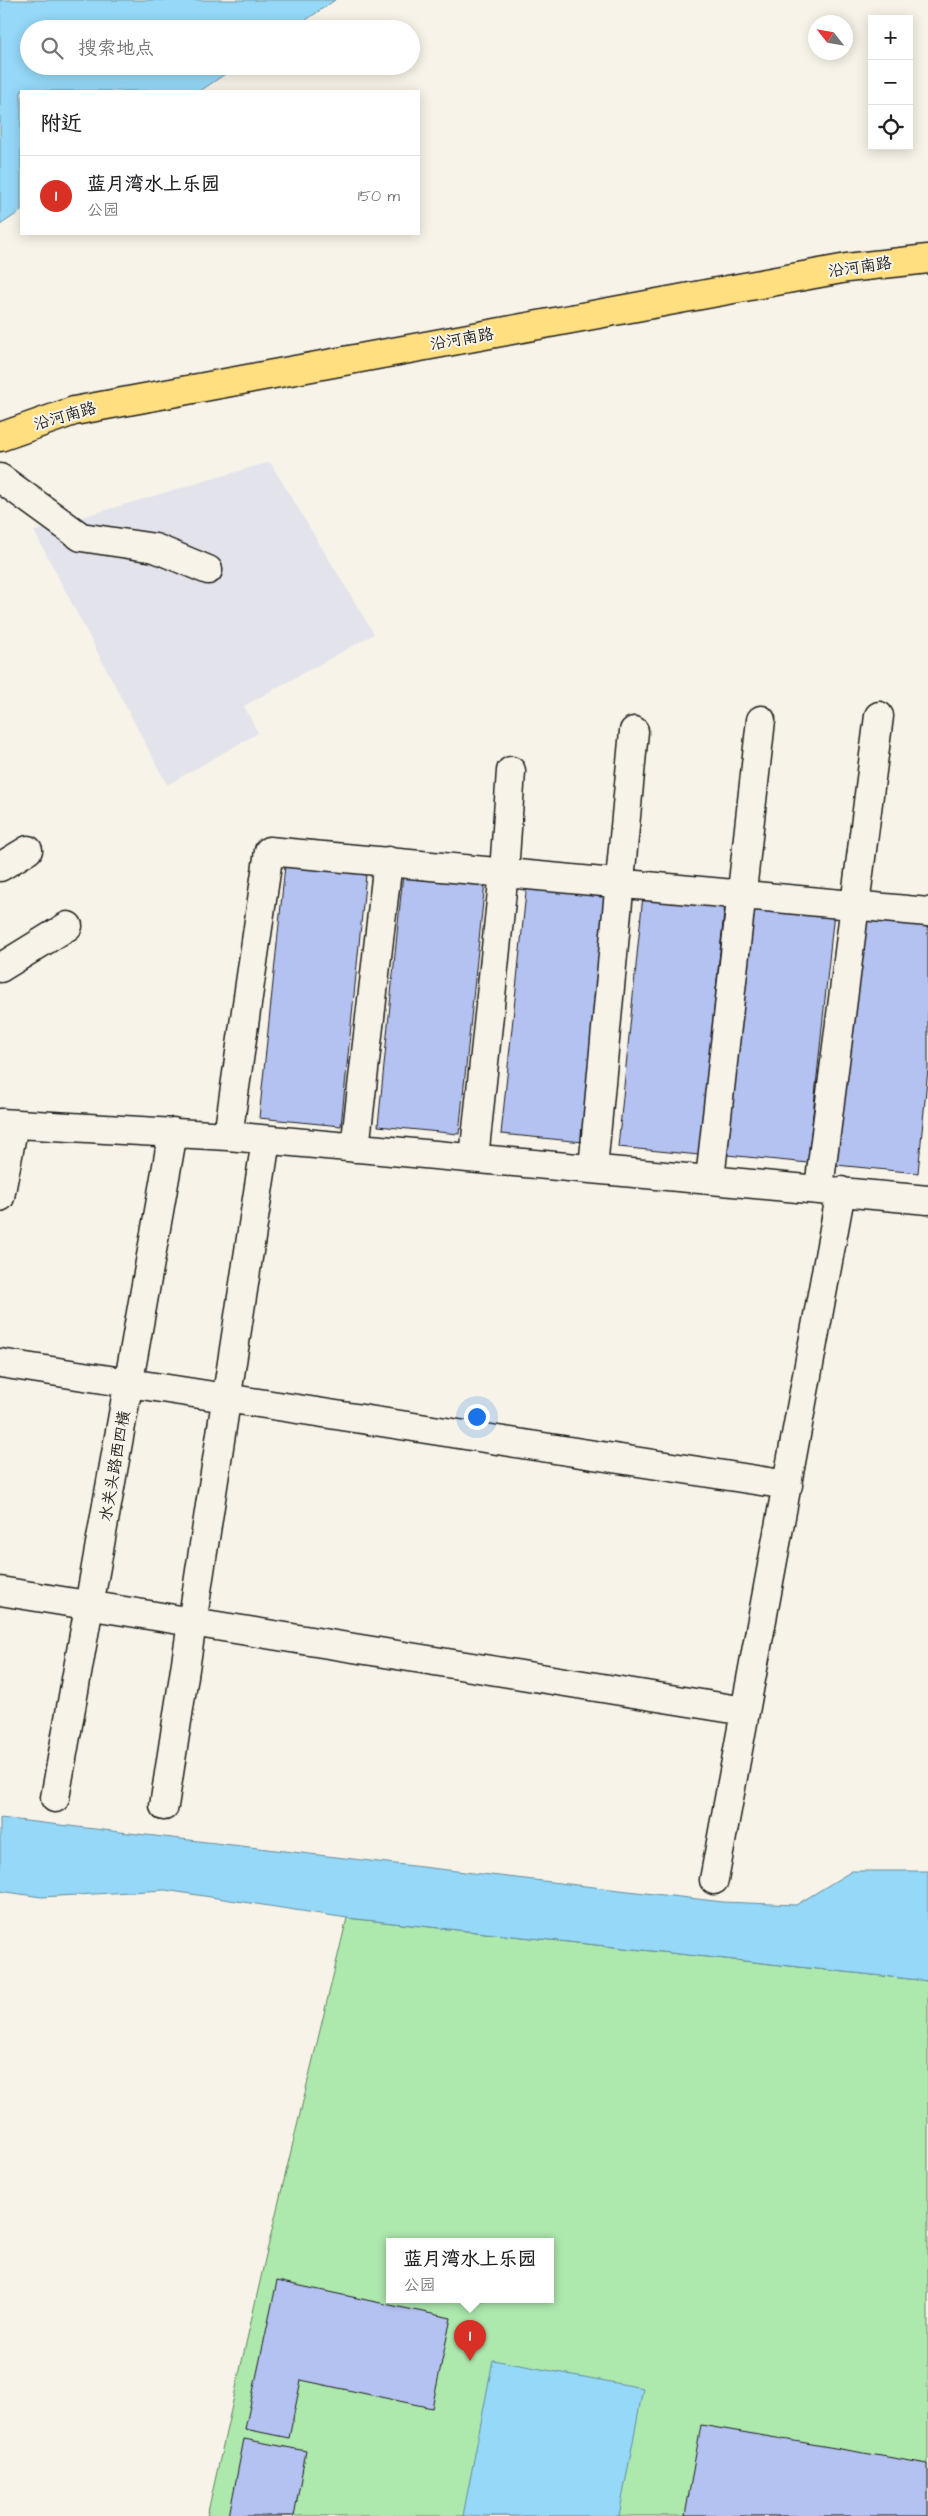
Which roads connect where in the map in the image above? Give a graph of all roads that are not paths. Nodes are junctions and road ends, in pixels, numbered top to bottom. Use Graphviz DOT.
graph roads {
  1 [pos="928,259"];
  2 [pos="0,437"];
  3 [pos="0,478"];
  4 [pos="208,570"];
  5 [pos="879,716"];
  6 [pos="761,720"];
  7 [pos="634,730"];
  8 [pos="511,771"];
  9 [pos="28,850"];
  10 [pos="388,861"];
  11 [pos="0,867"];
  12 [pos="504,872"];
  13 [pos="620,883"];
  14 [pos="741,894"];
  15 [pos="855,904"];
  16 [pos="928,912"];
  17 [pos="68,926"];
  18 [pos="0,968"];
  19 [pos="7,1123"];
  20 [pos="173,1132"];
  21 [pos="228,1136"];
  22 [pos="266,1140"];
  23 [pos="355,1148"];
  24 [pos="474,1158"];
  25 [pos="594,1168"];
  26 [pos="710,1179"];
  27 [pos="830,1190"];
  28 [pos="0,1197"];
  29 [pos="928,1200"];
  30 [pos="0,1363"];
  31 [pos="130,1383"];
  32 [pos="226,1398"];
  33 [pos="788,1485"];
  34 [pos="0,1591"];
  35 [pos="90,1605"];
  36 [pos="192,1622"];
  37 [pos="745,1711"];
  38 [pos="55,1798"];
  39 [pos="164,1806"];
  40 [pos="714,1880"];
  1 -- 2 [label="main road, 沿河南路"];
  3 -- 4 [label="street"];
  5 -- 15 [label="street"];
  6 -- 14 [label="street"];
  7 -- 13 [label="street"];
  8 -- 12 [label="street"];
  9 -- 11 [label="street"];
  10 -- 12 [label="street"];
  10 -- 21 [label="street"];
  10 -- 23 [label="street"];
  12 -- 13 [label="street"];
  12 -- 24 [label="street"];
  13 -- 14 [label="street"];
  13 -- 25 [label="street"];
  14 -- 15 [label="street"];
  14 -- 26 [label="street"];
  15 -- 16 [label="street"];
  15 -- 27 [label="street"];
  17 -- 18 [label="street"];
  19 -- 20 [label="street"];
  19 -- 28 [label="street"];
  20 -- 21 [label="street"];
  20 -- 31 [label="street, 水关头路西四横"];
  21 -- 22 [label="street"];
  22 -- 23 [label="street"];
  22 -- 32 [label="street"];
  23 -- 24 [label="street"];
  24 -- 25 [label="street"];
  25 -- 26 [label="street"];
  26 -- 27 [label="street"];
  27 -- 29 [label="street"];
  27 -- 33 [label="street"];
  30 -- 31 [label="street"];
  31 -- 32 [label="street"];
  31 -- 35 [label="street, 水关头路西四横"];
  32 -- 33 [label="street"];
  32 -- 36 [label="street"];
  33 -- 37 [label="street"];
  34 -- 35 [label="street"];
  35 -- 36 [label="street"];
  35 -- 38 [label="street, 水关头路西四横"];
  36 -- 37 [label="street"];
  36 -- 39 [label="street"];
  37 -- 40 [label="street"];
}
